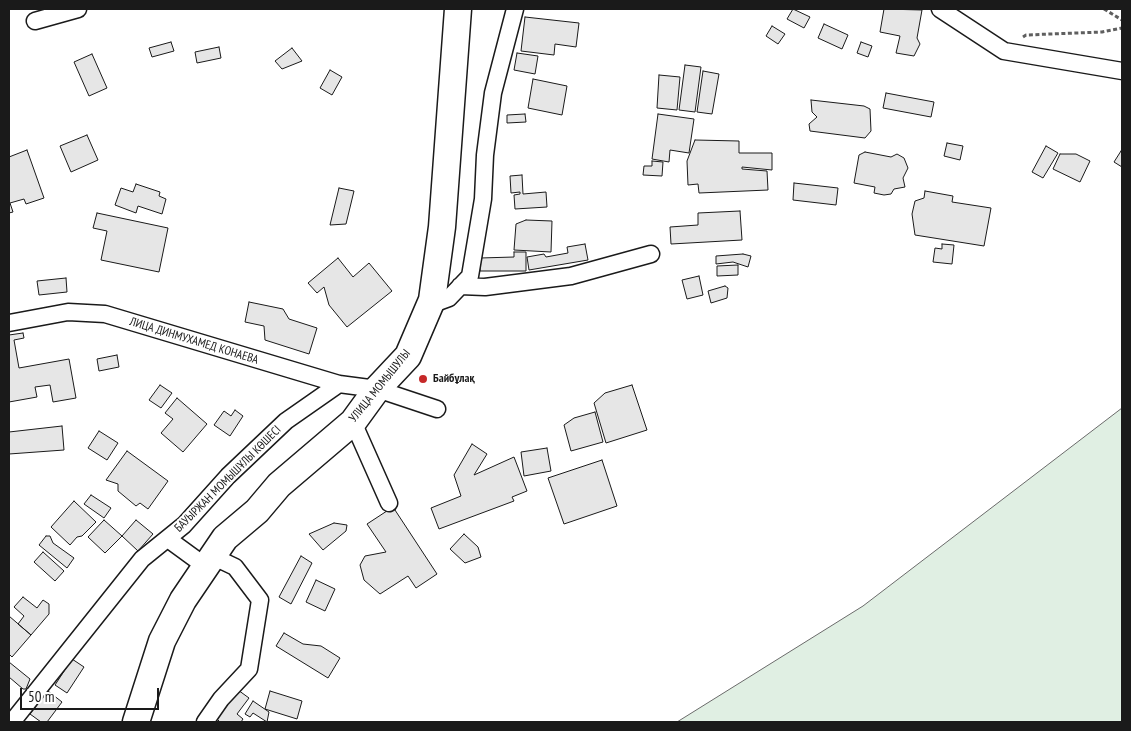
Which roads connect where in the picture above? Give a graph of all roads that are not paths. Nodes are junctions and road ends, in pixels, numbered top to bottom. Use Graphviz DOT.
graph roads {
  1 [pos="78,9"];
  2 [pos="458,9"];
  3 [pos="515,9"];
  4 [pos="940,9"];
  5 [pos="35,21"];
  6 [pos="1122,71"];
  7 [pos="651,254"];
  8 [pos="460,286"];
  9 [pos="430,305"];
  10 [pos="9,323"];
  11 [pos="339,384"];
  12 [pos="377,389"];
  13 [pos="437,409"];
  14 [pos="353,422"];
  15 [pos="388,503"];
  16 [pos="168,539"];
  17 [pos="210,561"];
  18 [pos="12,722"];
  19 [pos="136,722"];
  20 [pos="205,722"];
  1 -- 5 [label="street"];
  2 -- 9 [label="main road, УЛИЦА МОМЫШУЛЫ"];
  3 -- 8 [label="street"];
  4 -- 6 [label="street"];
  7 -- 8 [label="street"];
  8 -- 9 [label="street"];
  9 -- 12 [label="main road, УЛИЦА МОМЫШУЛЫ"];
  10 -- 11 [label="street, ЛИЦА ДИНМУХАМЕД КОНАЕВА"];
  11 -- 12 [label="street, ЛИЦА ДИНМУХАМЕД КОНАЕВА"];
  11 -- 16 [label="street, БАУЫРЖАН МОМЫШҰЛЫ КӨШЕСІ"];
  12 -- 13 [label="street, ЛИЦА ДИНМУХАМЕД КОНАЕВА"];
  12 -- 14 [label="main road, УЛИЦА МОМЫШУЛЫ"];
  14 -- 15 [label="street"];
  14 -- 17 [label="main road, УЛИЦА МОМЫШУЛЫ"];
  16 -- 17 [label="street"];
  16 -- 18 [label="street, БАУЫРЖАН МОМЫШҰЛЫ КӨШЕСІ"];
  17 -- 19 [label="main road, УЛИЦА МОМЫШУЛЫ"];
  17 -- 20 [label="street"];
}
